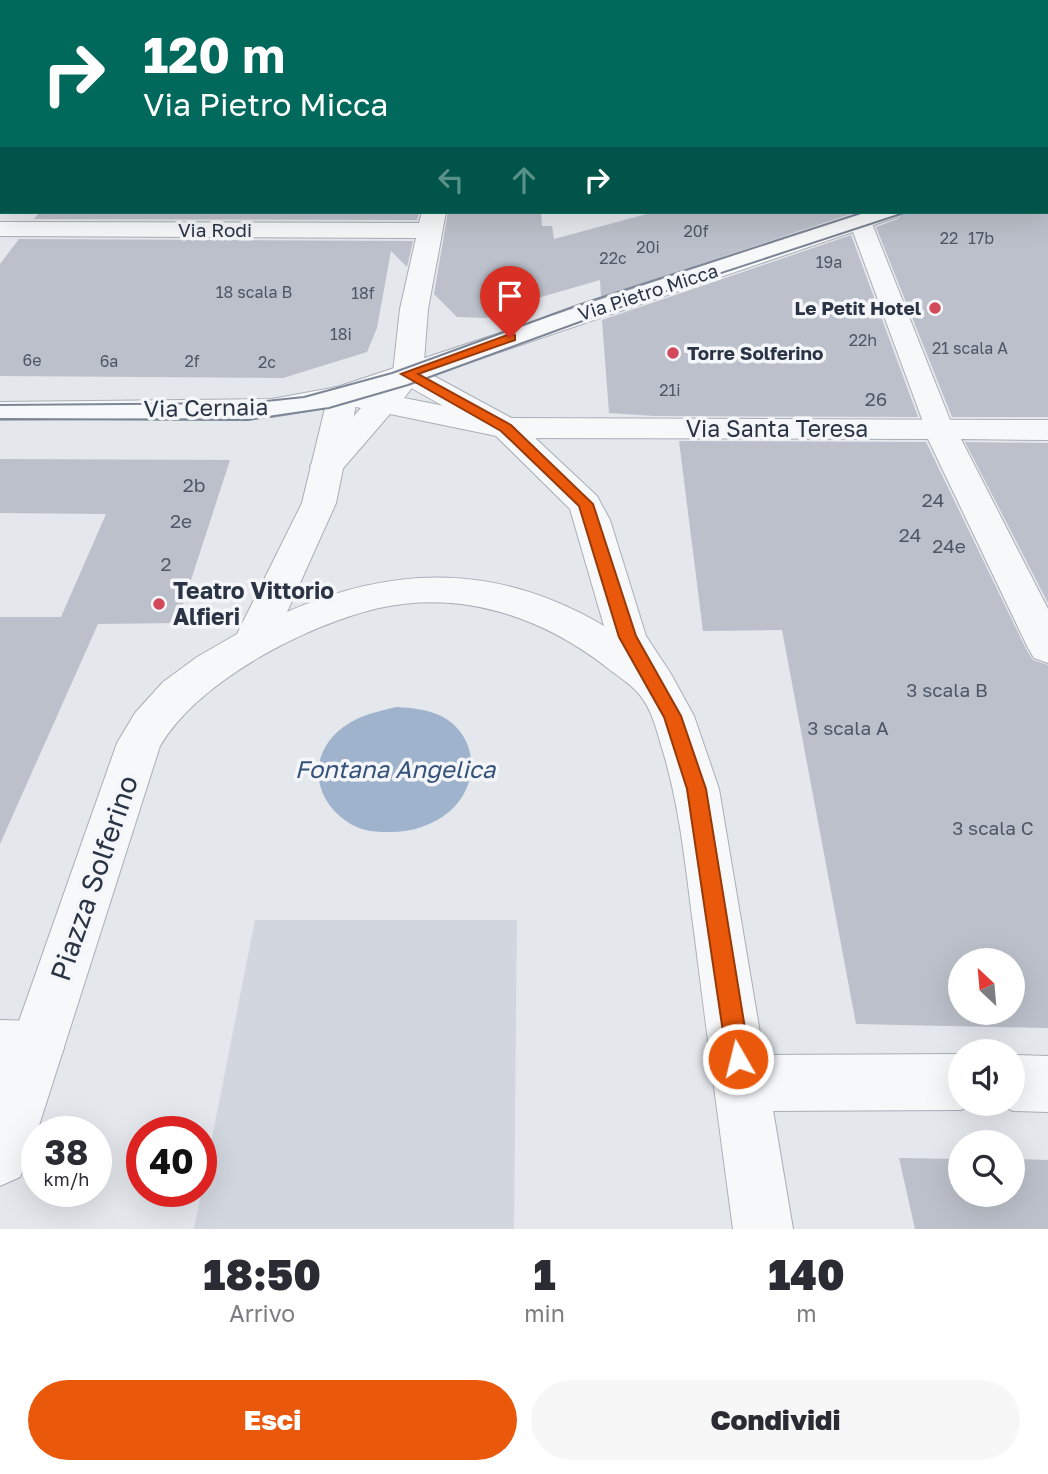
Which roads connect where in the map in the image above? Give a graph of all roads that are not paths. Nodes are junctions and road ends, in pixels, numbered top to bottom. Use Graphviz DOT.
graph roads {
  1 [pos="859,216"];
  2 [pos="432,222"];
  3 [pos="0,229"];
  4 [pos="408,374"];
  5 [pos="343,395"];
  6 [pos="382,403"];
  7 [pos="0,411"];
  8 [pos="506,428"];
  9 [pos="940,430"];
  10 [pos="1048,430"];
  11 [pos="327,466"];
  12 [pos="251,644"];
  13 [pos="1048,648"];
  14 [pos="657,685"];
  15 [pos="18,1048"];
  16 [pos="948,1082"];
  17 [pos="742,1083"];
  18 [pos="1025,1083"];
  19 [pos="1048,1084"];
  20 [pos="0,1157"];
  21 [pos="763,1229"];
  1 -- 4 [label="street, Via Pietro Micca"];
  1 -- 9 [label="street"];
  2 -- 3 [label="street, Via Rodi"];
  2 -- 4 [label="street"];
  4 -- 5 [label="street, Via Cernaia"];
  4 -- 6 [label="street"];
  4 -- 8 [label="street, Piazza Solferino"];
  5 -- 6 [label="street"];
  5 -- 7 [label="street, Via Cernaia"];
  5 -- 11 [label="street"];
  6 -- 8 [label="street"];
  6 -- 11 [label="street"];
  8 -- 9 [label="street, Via Santa Teresa"];
  8 -- 14 [label="street, Piazza Solferino"];
  9 -- 10 [label="street, Via Santa Teresa"];
  9 -- 13 [label="street"];
  11 -- 12 [label="street"];
  12 -- 14 [label="street, Piazza Solferino"];
  12 -- 15 [label="street, Piazza Solferino"];
  14 -- 17 [label="street, Piazza Solferino"];
  15 -- 20 [label="street, Piazza Solferino"];
  16 -- 17 [label="street"];
  17 -- 21 [label="street, Piazza Solferino"];
  18 -- 19 [label="street"];
}
